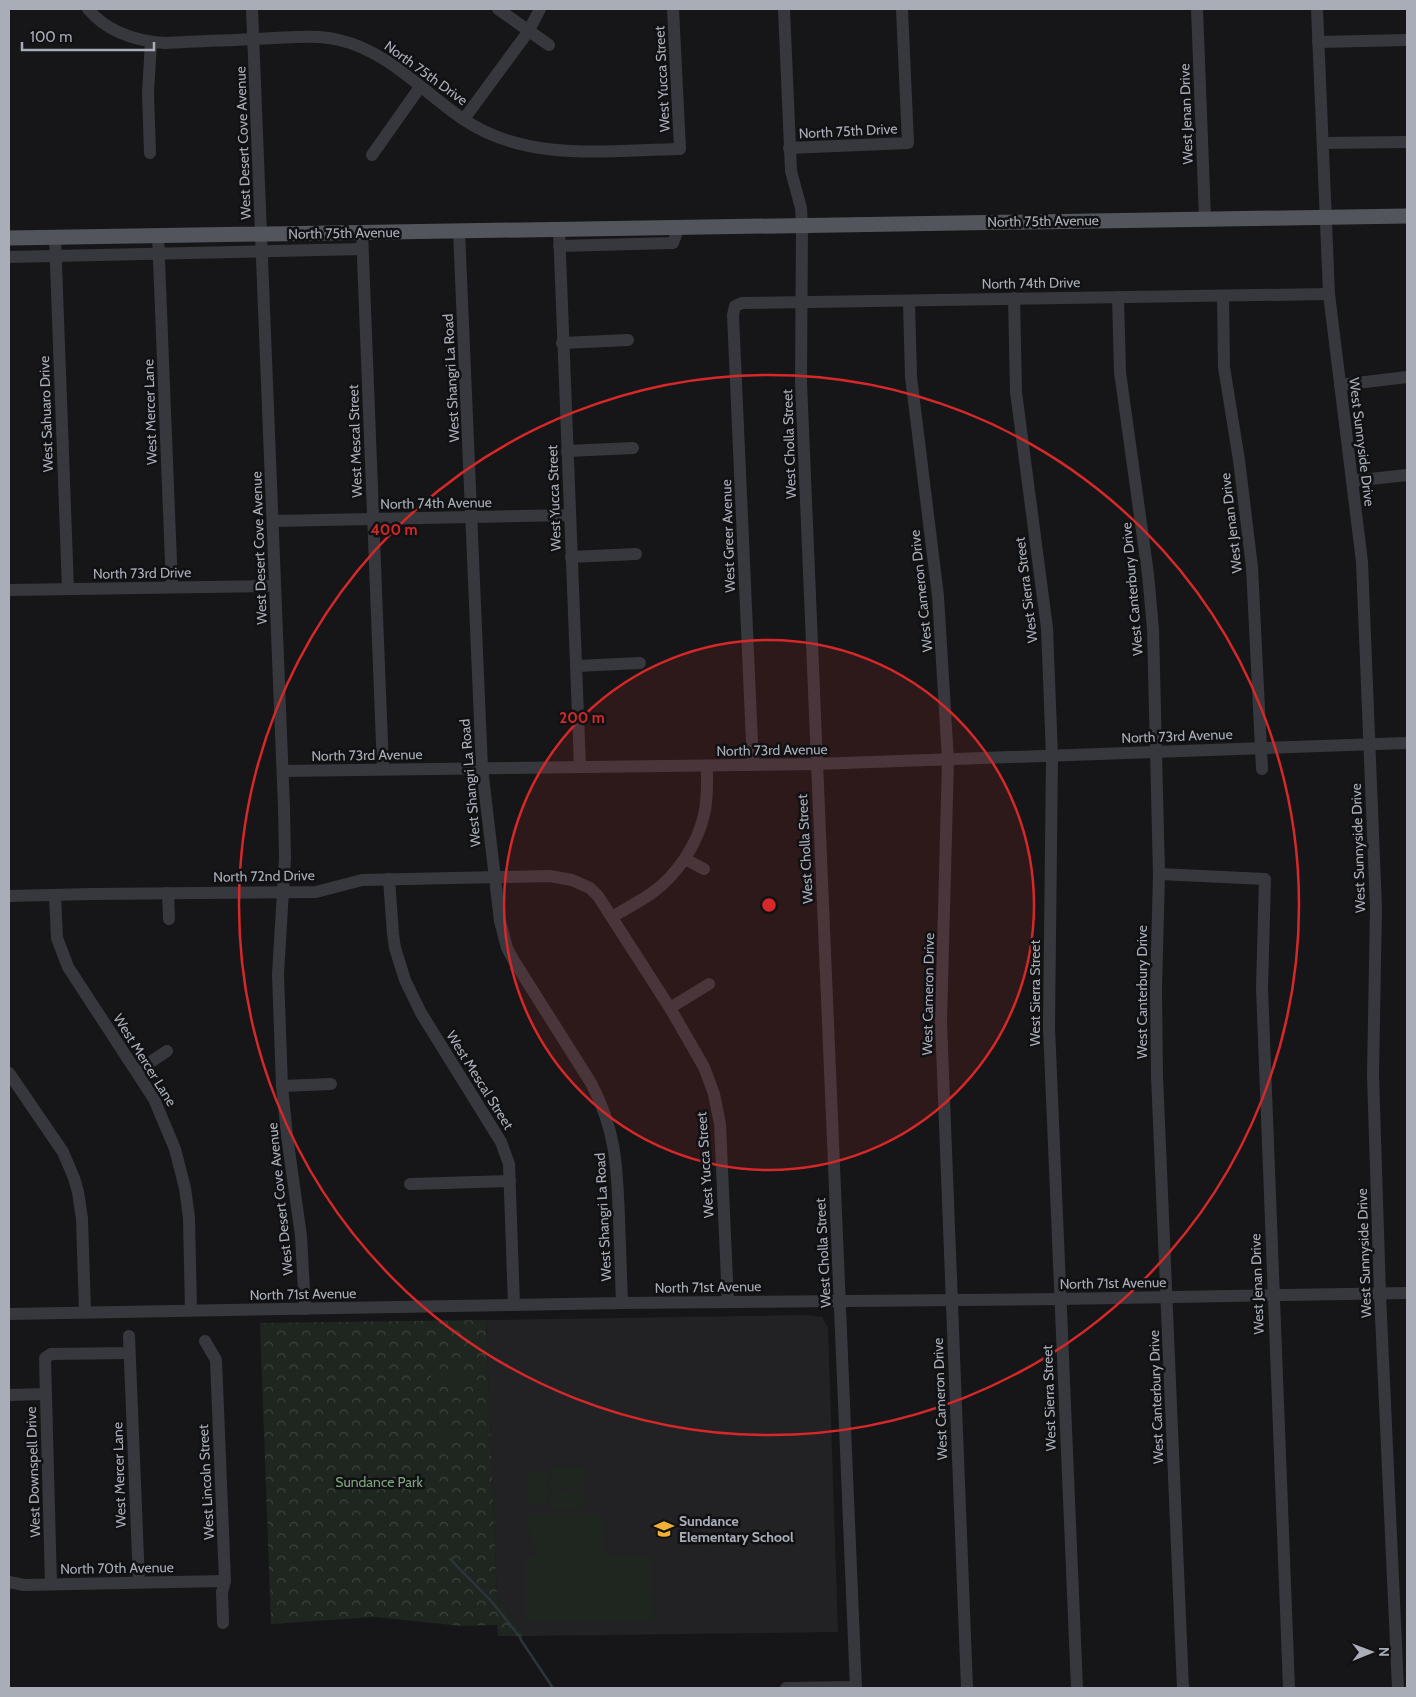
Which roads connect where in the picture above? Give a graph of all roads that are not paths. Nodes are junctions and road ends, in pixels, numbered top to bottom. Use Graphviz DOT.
graph roads {
  1 [pos="88,9"];
  2 [pos="252,9"];
  3 [pos="498,9"];
  4 [pos="540,9"];
  5 [pos="673,9"];
  6 [pos="784,9"];
  7 [pos="902,9"];
  8 [pos="1196,9"];
  9 [pos="1317,9"];
  10 [pos="528,32"];
  11 [pos="253,39"];
  12 [pos="1407,40"];
  13 [pos="151,42"];
  14 [pos="1318,42"];
  15 [pos="549,45"];
  16 [pos="420,87"];
  17 [pos="464,120"];
  18 [pos="1407,142"];
  19 [pos="1323,143"];
  20 [pos="790,148"];
  21 [pos="680,149"];
  22 [pos="150,153"];
  23 [pos="372,155"];
  24 [pos="1407,216"];
  25 [pos="1326,217"];
  26 [pos="1206,218"];
  27 [pos="802,226"];
  28 [pos="679,227"];
  29 [pos="559,229"];
  30 [pos="459,231"];
  31 [pos="362,232"];
  32 [pos="262,234"];
  33 [pos="158,235"];
  34 [pos="55,237"];
  35 [pos="9,238"];
  36 [pos="559,246"];
  37 [pos="362,249"];
  38 [pos="263,252"];
  39 [pos="158,254"];
  40 [pos="55,256"];
  41 [pos="9,257"];
  42 [pos="1329,294"];
  43 [pos="1223,296"];
  44 [pos="1118,297"];
  45 [pos="1014,298"];
  46 [pos="909,301"];
  47 [pos="802,303"];
  48 [pos="734,306"];
  49 [pos="628,340"];
  50 [pos="562,343"];
  51 [pos="1407,377"];
  52 [pos="1340,385"];
  53 [pos="633,448"];
  54 [pos="567,451"];
  55 [pos="1407,474"];
  56 [pos="1352,481"];
  57 [pos="570,515"];
  58 [pos="472,517"];
  59 [pos="373,519"];
  60 [pos="273,521"];
  61 [pos="636,554"];
  62 [pos="572,557"];
  63 [pos="275,586"];
  64 [pos="172,587"];
  65 [pos="68,589"];
  66 [pos="9,590"];
  67 [pos="640,663"];
  68 [pos="576,666"];
  69 [pos="1407,744"];
  70 [pos="1370,745"];
  71 [pos="1262,748"];
  72 [pos="1156,752"];
  73 [pos="1052,756"];
  74 [pos="948,760"];
  75 [pos="816,764"];
  76 [pos="753,765"];
  77 [pos="707,766"];
  78 [pos="580,767"];
  79 [pos="482,768"];
  80 [pos="383,769"];
  81 [pos="1262,769"];
  82 [pos="283,771"];
  83 [pos="685,858"];
  84 [pos="704,869"];
  85 [pos="1159,874"];
  86 [pos="494,878"];
  87 [pos="390,879"];
  88 [pos="284,891"];
  89 [pos="168,893"];
  90 [pos="55,895"];
  91 [pos="9,896"];
  92 [pos="612,917"];
  93 [pos="168,919"];
  94 [pos="709,984"];
  95 [pos="670,1008"];
  96 [pos="167,1051"];
  97 [pos="137,1071"];
  98 [pos="9,1072"];
  99 [pos="331,1084"];
  100 [pos="282,1086"];
  101 [pos="510,1181"];
  102 [pos="410,1184"];
  103 [pos="1407,1293"];
  104 [pos="1380,1294"];
  105 [pos="1273,1295"];
  106 [pos="1166,1296"];
  107 [pos="1060,1299"];
  108 [pos="840,1300"];
  109 [pos="951,1300"];
  110 [pos="728,1302"];
  111 [pos="622,1303"];
  112 [pos="514,1305"];
  113 [pos="305,1309"];
  114 [pos="191,1310"];
  115 [pos="84,1312"];
  116 [pos="9,1314"];
  117 [pos="129,1336"];
  118 [pos="205,1341"];
  119 [pos="129,1353"];
  120 [pos="45,1394"];
  121 [pos="9,1396"];
  122 [pos="225,1581"];
  123 [pos="9,1582"];
  124 [pos="138,1582"];
  125 [pos="51,1584"];
  126 [pos="223,1623"];
  127 [pos="786,1688"];
  128 [pos="856,1688"];
  129 [pos="967,1688"];
  130 [pos="1077,1688"];
  131 [pos="1183,1688"];
  132 [pos="1289,1688"];
  133 [pos="1398,1688"];
  1 -- 13 [label="street"];
  2 -- 11 [label="street, West Desert Cove Avenue"];
  3 -- 10 [label="street"];
  4 -- 10 [label="street"];
  5 -- 21 [label="street, West Yucca Street"];
  6 -- 20 [label="street, West Cholla Street"];
  7 -- 20 [label="street, North 75th Drive"];
  8 -- 26 [label="street, West Jenan Drive"];
  9 -- 14 [label="street, West Sunnyside Drive"];
  10 -- 15 [label="street"];
  10 -- 17 [label="street"];
  11 -- 13 [label="street, North 75th Drive"];
  11 -- 16 [label="street, North 75th Drive"];
  11 -- 32 [label="street, West Desert Cove Avenue"];
  12 -- 14 [label="street"];
  13 -- 22 [label="street"];
  14 -- 19 [label="street, West Sunnyside Drive"];
  16 -- 17 [label="street, North 75th Drive"];
  16 -- 23 [label="street"];
  17 -- 21 [label="street, North 75th Drive"];
  18 -- 19 [label="street"];
  19 -- 25 [label="street, West Sunnyside Drive"];
  20 -- 27 [label="street, West Cholla Street"];
  24 -- 25 [label="main road, North 75th Avenue"];
  25 -- 26 [label="main road, North 75th Avenue"];
  25 -- 42 [label="street, West Sunnyside Drive"];
  26 -- 27 [label="main road, North 75th Avenue"];
  27 -- 28 [label="main road, North 75th Avenue"];
  27 -- 47 [label="street, West Cholla Street"];
  28 -- 29 [label="main road, North 75th Avenue"];
  28 -- 36 [label="street"];
  29 -- 30 [label="main road, North 75th Avenue"];
  29 -- 36 [label="street, West Yucca Street"];
  30 -- 31 [label="main road, North 75th Avenue"];
  30 -- 58 [label="street, West Shangri La Road"];
  31 -- 32 [label="main road, North 75th Avenue"];
  31 -- 37 [label="street, West Mescal Street"];
  32 -- 33 [label="main road, North 75th Avenue"];
  32 -- 38 [label="street, West Desert Cove Avenue"];
  33 -- 34 [label="main road, North 75th Avenue"];
  33 -- 39 [label="street, West Mercer Lane"];
  34 -- 35 [label="main road, North 75th Avenue"];
  34 -- 40 [label="street, West Sahuaro Drive"];
  36 -- 50 [label="street, West Yucca Street"];
  37 -- 38 [label="street, North 75th Avenue"];
  37 -- 59 [label="street, West Mescal Street"];
  38 -- 39 [label="street, North 75th Avenue"];
  38 -- 60 [label="street, West Desert Cove Avenue"];
  39 -- 40 [label="street, North 75th Avenue"];
  39 -- 64 [label="street, West Mercer Lane"];
  40 -- 41 [label="street, North 75th Avenue"];
  40 -- 65 [label="street, West Sahuaro Drive"];
  42 -- 43 [label="street, North 74th Drive"];
  42 -- 52 [label="street, West Sunnyside Drive"];
  43 -- 44 [label="street, North 74th Drive"];
  43 -- 71 [label="street, West Jenan Drive"];
  44 -- 45 [label="street, North 74th Drive"];
  44 -- 72 [label="street, West Canterbury Drive"];
  45 -- 46 [label="street, North 74th Drive"];
  45 -- 73 [label="street, West Sierra Street"];
  46 -- 47 [label="street, North 74th Drive"];
  46 -- 74 [label="street, West Cameron Drive"];
  47 -- 48 [label="street, North 74th Drive"];
  47 -- 75 [label="street, West Cholla Street"];
  48 -- 76 [label="street, West Greer Avenue"];
  49 -- 50 [label="street"];
  50 -- 54 [label="street, West Yucca Street"];
  51 -- 52 [label="street"];
  52 -- 56 [label="street, West Sunnyside Drive"];
  53 -- 54 [label="street"];
  54 -- 57 [label="street, West Yucca Street"];
  55 -- 56 [label="street"];
  56 -- 70 [label="street, West Sunnyside Drive"];
  57 -- 58 [label="street, North 74th Avenue"];
  57 -- 62 [label="street, West Yucca Street"];
  58 -- 59 [label="street, North 74th Avenue"];
  58 -- 79 [label="street, West Shangri La Road"];
  59 -- 60 [label="street, North 74th Avenue"];
  59 -- 80 [label="street, West Mescal Street"];
  60 -- 63 [label="street, West Desert Cove Avenue"];
  61 -- 62 [label="street"];
  62 -- 68 [label="street, West Yucca Street"];
  63 -- 64 [label="street, North 73rd Drive"];
  63 -- 82 [label="street, West Desert Cove Avenue"];
  64 -- 65 [label="street, North 73rd Drive"];
  65 -- 66 [label="street, North 73rd Drive"];
  67 -- 68 [label="street"];
  68 -- 78 [label="street, West Yucca Street"];
  69 -- 70 [label="street, North 73rd Avenue"];
  70 -- 71 [label="street, North 73rd Avenue"];
  70 -- 104 [label="street, West Sunnyside Drive"];
  71 -- 72 [label="street, North 73rd Avenue"];
  71 -- 81 [label="street"];
  72 -- 73 [label="street, North 73rd Avenue"];
  72 -- 85 [label="street, West Canterbury Drive"];
  73 -- 74 [label="street, North 73rd Avenue"];
  73 -- 107 [label="street, West Sierra Street"];
  74 -- 75 [label="street, North 73rd Avenue"];
  74 -- 109 [label="street, West Cameron Drive"];
  75 -- 76 [label="street, North 73rd Avenue"];
  75 -- 108 [label="street, West Cholla Street"];
  76 -- 77 [label="street, North 73rd Avenue"];
  77 -- 78 [label="street, North 73rd Avenue"];
  77 -- 83 [label="street"];
  78 -- 79 [label="street, North 73rd Avenue"];
  79 -- 80 [label="street, North 73rd Avenue"];
  79 -- 86 [label="street, West Shangri La Road"];
  80 -- 82 [label="street, North 73rd Avenue"];
  82 -- 88 [label="street, West Desert Cove Avenue"];
  83 -- 84 [label="street"];
  83 -- 92 [label="street"];
  85 -- 105 [label="street, West Jenan Drive"];
  85 -- 106 [label="street, West Canterbury Drive"];
  86 -- 87 [label="street, North 72nd Drive"];
  86 -- 92 [label="street, North 72nd Drive"];
  86 -- 111 [label="street, West Shangri La Road"];
  87 -- 88 [label="street, North 72nd Drive"];
  87 -- 101 [label="street, West Mescal Street"];
  88 -- 89 [label="street, North 72nd Drive"];
  88 -- 100 [label="street, West Desert Cove Avenue"];
  89 -- 90 [label="street, North 72nd Drive"];
  89 -- 93 [label="street"];
  90 -- 91 [label="street, North 72nd Drive"];
  90 -- 97 [label="street, West Mercer Lane"];
  92 -- 95 [label="street, West Yucca Street"];
  94 -- 95 [label="street"];
  95 -- 110 [label="street, West Yucca Street"];
  96 -- 97 [label="street"];
  97 -- 114 [label="street, West Mercer Lane"];
  98 -- 115 [label="street"];
  99 -- 100 [label="street"];
  100 -- 113 [label="street, West Desert Cove Avenue"];
  101 -- 102 [label="street"];
  101 -- 112 [label="street, West Mescal Street"];
  103 -- 104 [label="street, North 71st Avenue"];
  104 -- 105 [label="street, North 71st Avenue"];
  104 -- 133 [label="street, West Sunnyside Drive"];
  105 -- 106 [label="street, North 71st Avenue"];
  105 -- 132 [label="street, West Jenan Drive"];
  106 -- 107 [label="street, North 71st Avenue"];
  106 -- 131 [label="street, West Canterbury Drive"];
  107 -- 109 [label="street, North 71st Avenue"];
  107 -- 130 [label="street, West Sierra Street"];
  108 -- 109 [label="street, North 71st Avenue"];
  108 -- 110 [label="street, North 71st Avenue"];
  108 -- 128 [label="street, West Cholla Street"];
  109 -- 129 [label="street, West Cameron Drive"];
  110 -- 111 [label="street, North 71st Avenue"];
  111 -- 112 [label="street, North 71st Avenue"];
  112 -- 113 [label="street, North 71st Avenue"];
  113 -- 114 [label="street, North 71st Avenue"];
  114 -- 115 [label="street, North 71st Avenue"];
  115 -- 116 [label="street, North 71st Avenue"];
  117 -- 119 [label="street, West Mercer Lane"];
  118 -- 122 [label="street, West Lincoln Street"];
  119 -- 120 [label="street, West Downspell Drive"];
  119 -- 124 [label="street, West Mercer Lane"];
  120 -- 121 [label="street"];
  120 -- 125 [label="street, West Downspell Drive"];
  122 -- 124 [label="street, North 70th Avenue"];
  122 -- 126 [label="street, West Lincoln Street"];
  123 -- 125 [label="street, North 70th Avenue"];
  124 -- 125 [label="street, North 70th Avenue"];
  127 -- 128 [label="street"];
}
